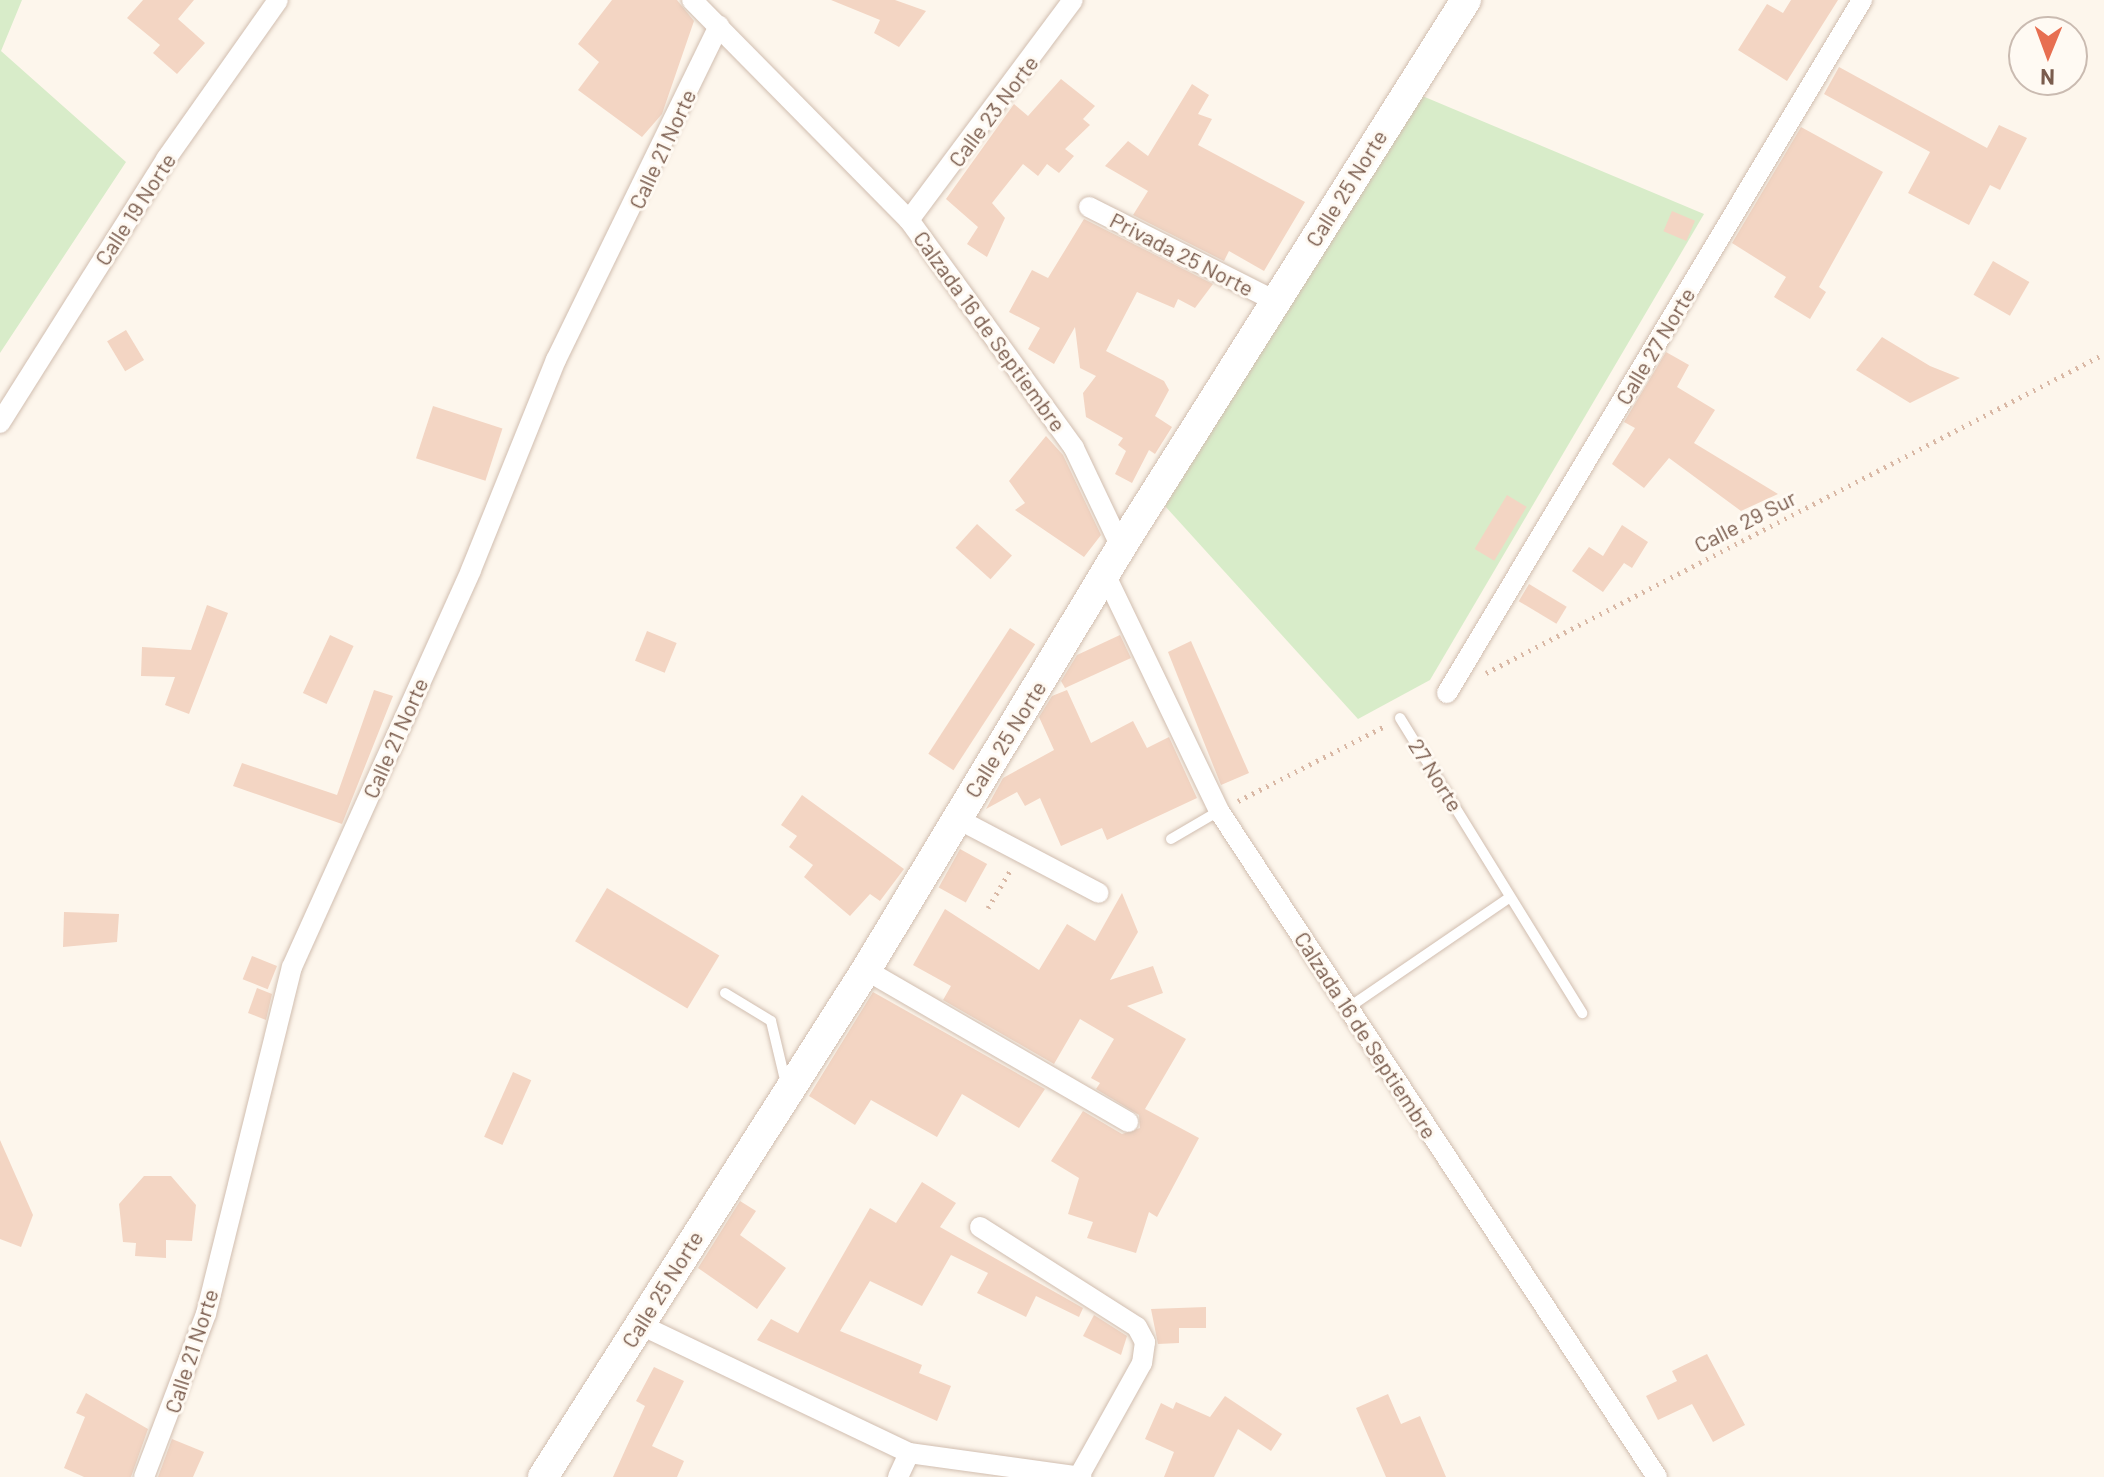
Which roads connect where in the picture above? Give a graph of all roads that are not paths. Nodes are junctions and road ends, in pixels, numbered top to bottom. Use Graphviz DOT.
graph roads {
  1 [pos="278,0"];
  2 [pos="692,0"];
  3 [pos="1073,0"];
  4 [pos="1466,0"];
  5 [pos="1862,0"];
  6 [pos="719,26"];
  7 [pos="1089,207"];
  8 [pos="909,220"];
  9 [pos="1275,301"];
  10 [pos="0,423"];
  11 [pos="1121,547"];
  12 [pos="1106,576"];
  13 [pos="1447,693"];
  14 [pos="1400,718"];
  15 [pos="1219,811"];
  16 [pos="956,818"];
  17 [pos="1171,839"];
  18 [pos="1099,893"];
  19 [pos="1510,897"];
  20 [pos="866,970"];
  21 [pos="725,993"];
  22 [pos="1348,1008"];
  23 [pos="1582,1013"];
  24 [pos="787,1086"];
  25 [pos="1128,1122"];
  26 [pos="980,1227"];
  27 [pos="641,1325"];
  28 [pos="909,1453"];
  29 [pos="1080,1476"];
  30 [pos="144,1477"];
  31 [pos="543,1477"];
  32 [pos="898,1477"];
  33 [pos="1657,1477"];
  1 -- 10 [label="street, Calle 19 Norte"];
  2 -- 6 [label="street, Calzada 16 de Septiembre"];
  3 -- 8 [label="street, Calle 23 Norte"];
  4 -- 9 [label="street, Calle 25 Norte"];
  5 -- 13 [label="street, Calle 27 Norte"];
  6 -- 8 [label="street, Calzada 16 de Septiembre"];
  6 -- 30 [label="street, Calle 21 Norte"];
  7 -- 9 [label="street, Privada 25 Norte"];
  8 -- 11 [label="street, Calzada 16 de Septiembre"];
  9 -- 11 [label="street, Calle 25 Norte"];
  11 -- 12 [label="street, Calle 25 Norte"];
  12 -- 15 [label="street, Calzada 16 de Septiembre"];
  12 -- 16 [label="street, Calle 25 Norte"];
  14 -- 19 [label="lane, 27 Norte"];
  15 -- 17 [label="lane"];
  15 -- 22 [label="street, Calzada 16 de Septiembre"];
  16 -- 18 [label="street"];
  16 -- 20 [label="street, Calle 25 Norte"];
  19 -- 22 [label="lane"];
  19 -- 23 [label="lane, 27 Norte"];
  20 -- 24 [label="street, Calle 25 Norte"];
  20 -- 25 [label="street"];
  21 -- 24 [label="lane"];
  22 -- 33 [label="street, Calzada 16 de Septiembre"];
  24 -- 27 [label="street, Calle 25 Norte"];
  26 -- 29 [label="street"];
  27 -- 28 [label="street"];
  27 -- 31 [label="street, Calle 25 Norte"];
  28 -- 29 [label="street"];
  28 -- 32 [label="street"];
}
